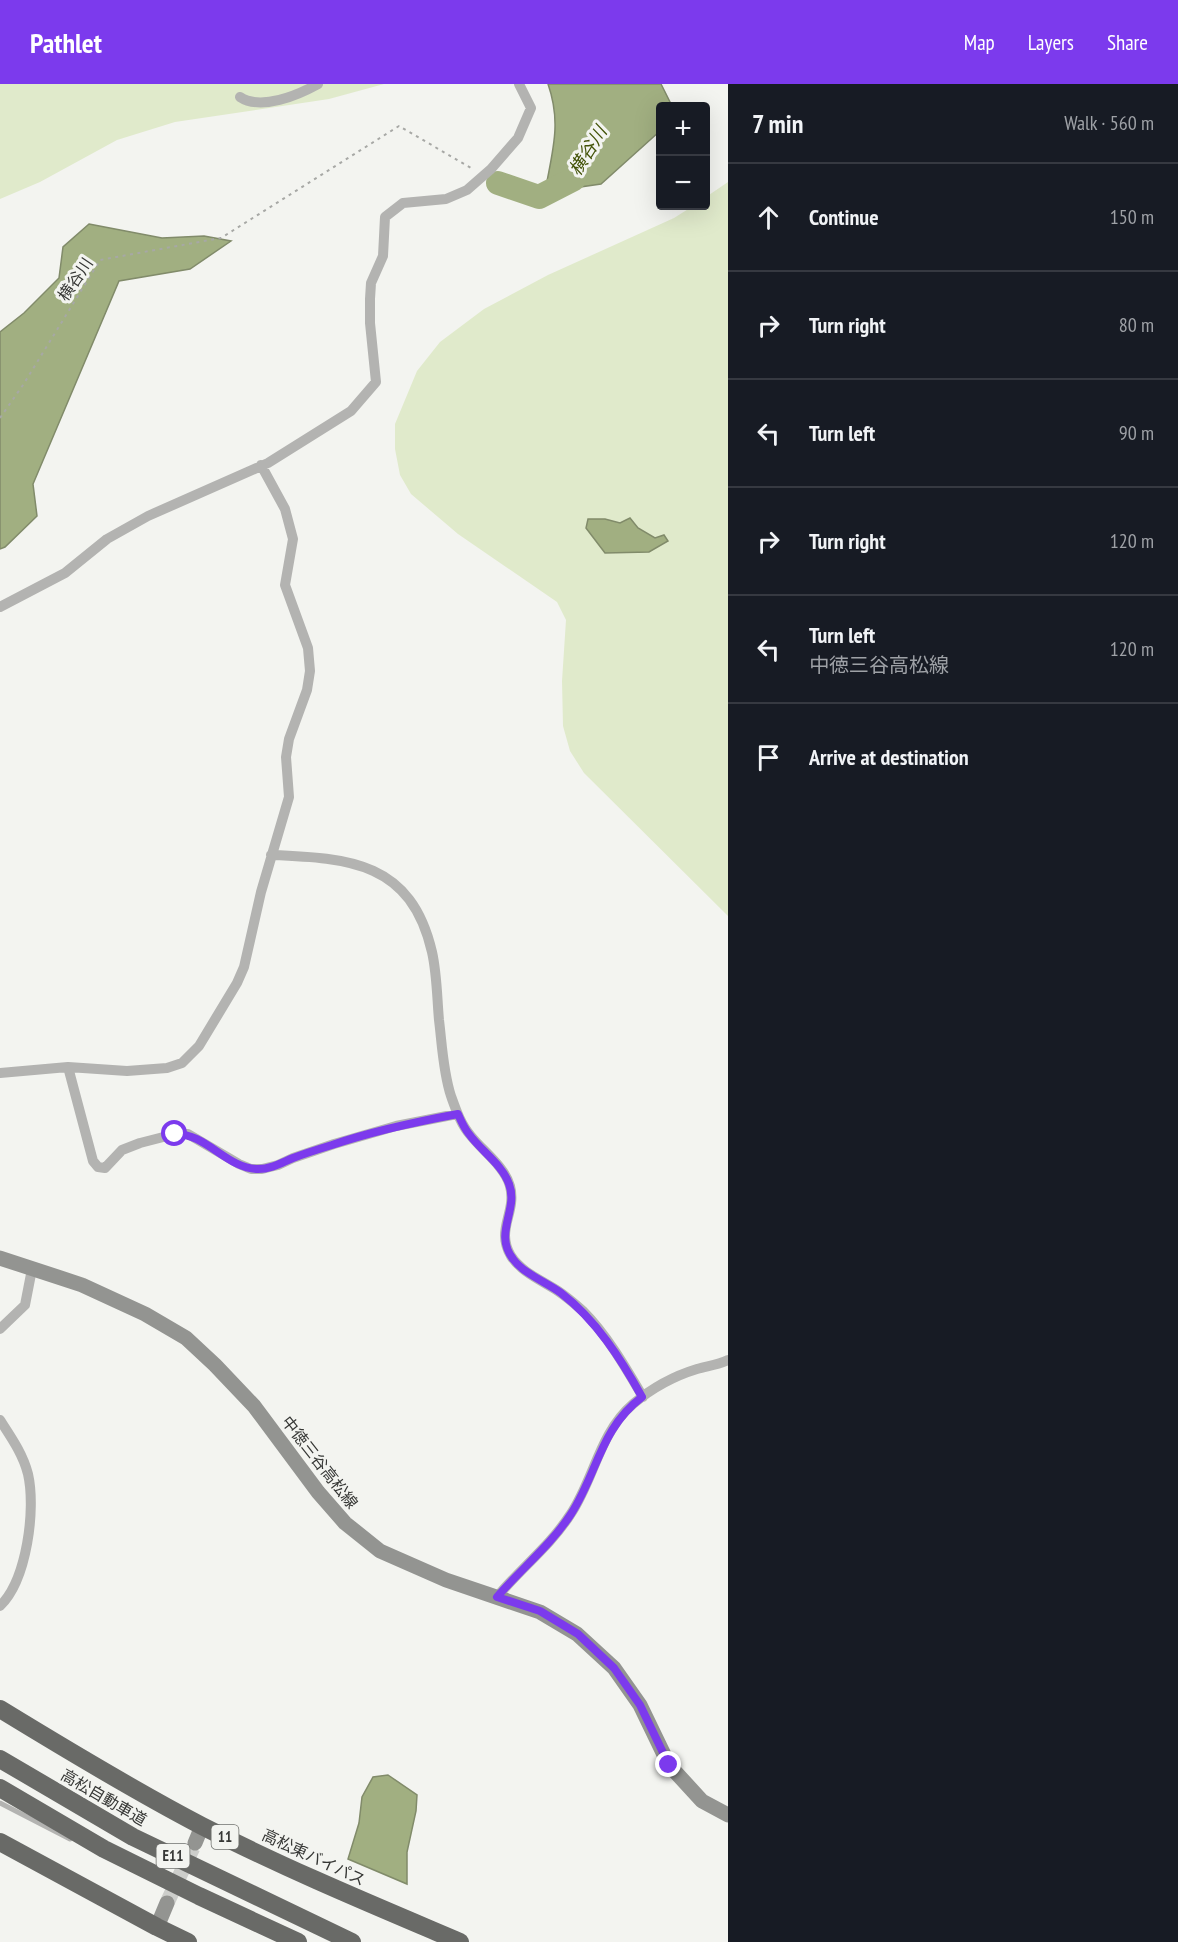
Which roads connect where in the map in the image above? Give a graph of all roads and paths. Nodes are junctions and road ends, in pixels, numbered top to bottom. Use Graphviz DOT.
graph roads {
  1 [pos="318,84"];
  2 [pos="519,84"];
  3 [pos="240,96"];
  4 [pos="471,168"];
  5 [pos="0,418"];
  6 [pos="261,465"];
  7 [pos="0,607"];
  8 [pos="271,855"];
  9 [pos="68,1067"];
  10 [pos="0,1073"];
  11 [pos="458,1114"];
  12 [pos="0,1258"];
  13 [pos="32,1269"];
  14 [pos="0,1329"];
  15 [pos="728,1360"];
  16 [pos="642,1397"];
  17 [pos="0,1420"];
  18 [pos="497,1597"];
  19 [pos="0,1606"];
  20 [pos="0,1709"];
  21 [pos="0,1759"];
  22 [pos="48,1779"];
  23 [pos="0,1788"];
  24 [pos="0,1803"];
  25 [pos="728,1815"];
  26 [pos="202,1826"];
  27 [pos="133,1837"];
  28 [pos="0,1842"];
  29 [pos="195,1843"];
  30 [pos="136,1865"];
  31 [pos="167,1903"];
  32 [pos="157,1927"];
  33 [pos="188,1942"];
  34 [pos="298,1942"];
  35 [pos="352,1942"];
  36 [pos="460,1942"];
  1 -- 3 [label="street"];
  2 -- 6 [label="street"];
  4 -- 5 [label="path, 横谷川"];
  6 -- 7 [label="street"];
  6 -- 8 [label="street"];
  8 -- 9 [label="street"];
  8 -- 11 [label="street"];
  9 -- 10 [label="street"];
  9 -- 11 [label="street"];
  11 -- 16 [label="street"];
  12 -- 13 [label="main road, 中徳三谷高松線"];
  13 -- 14 [label="street"];
  13 -- 18 [label="main road, 中徳三谷高松線"];
  15 -- 16 [label="street"];
  16 -- 18 [label="street"];
  17 -- 19 [label="street"];
  18 -- 25 [label="main road, 中徳三谷高松線"];
  20 -- 26 [label="highway, 高松東バイパス / 11"];
  21 -- 27 [label="highway, 高松自動車道 / E11"];
  22 -- 27 [label="lane"];
  23 -- 30 [label="highway, E11"];
  24 -- 30 [label="lane"];
  26 -- 29 [label="main road"];
  26 -- 36 [label="highway, 高松東バイパス / 11"];
  27 -- 35 [label="highway, 高松自動車道 / E11"];
  28 -- 32 [label="highway"];
  30 -- 34 [label="highway, E11"];
  31 -- 32 [label="main road"];
  32 -- 33 [label="highway"];
}
